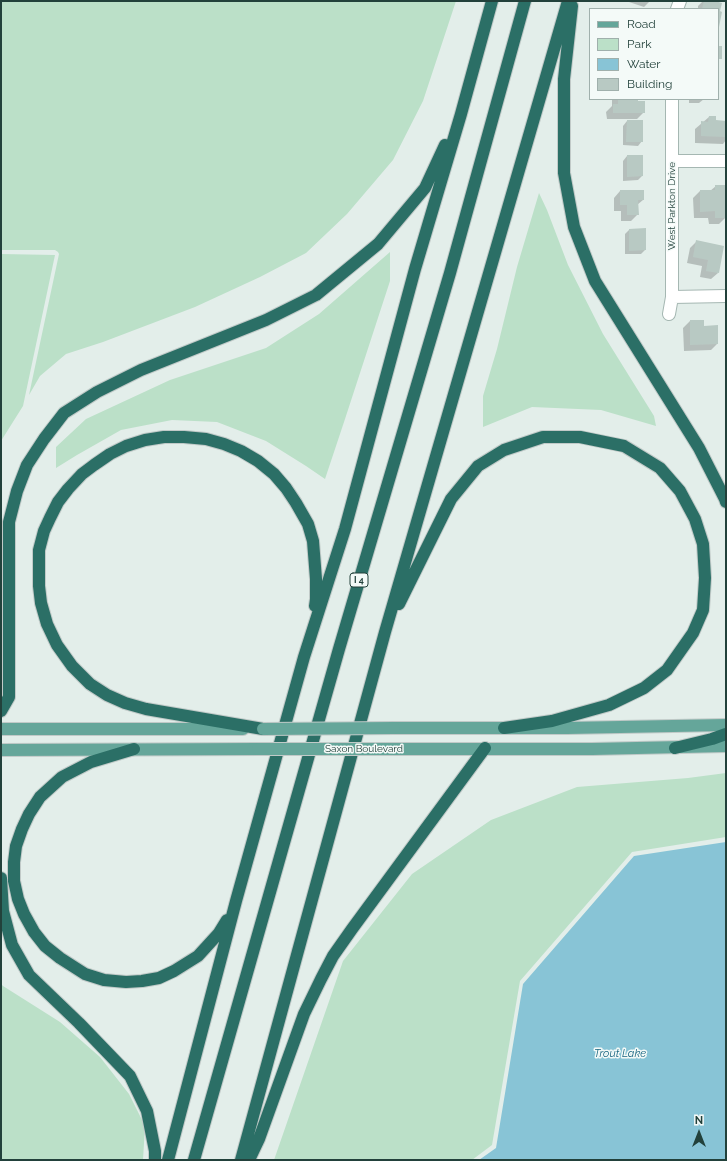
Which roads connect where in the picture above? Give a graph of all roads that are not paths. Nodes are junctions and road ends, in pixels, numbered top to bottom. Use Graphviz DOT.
graph roads {
  1 [pos="492,1"];
  2 [pos="525,1"];
  3 [pos="568,1"];
  4 [pos="573,1"];
  5 [pos="672,100"];
  6 [pos="461,114"];
  7 [pos="672,161"];
  8 [pos="726,161"];
  9 [pos="672,296"];
  10 [pos="726,296"];
  11 [pos="669,314"];
  12 [pos="726,502"];
  13 [pos="385,632"];
  14 [pos="304,657"];
  15 [pos="1,711"];
  16 [pos="726,725"];
  17 [pos="504,728"];
  18 [pos="1,729"];
  19 [pos="263,729"];
  20 [pos="726,734"];
  21 [pos="726,746"];
  22 [pos="485,748"];
  23 [pos="675,748"];
  24 [pos="134,749"];
  25 [pos="1,750"];
  26 [pos="1,878"];
  27 [pos="236,900"];
  28 [pos="155,1160"];
  29 [pos="168,1160"];
  30 [pos="194,1160"];
  31 [pos="241,1160"];
  32 [pos="249,1160"];
  1 -- 6 [label="highway"];
  2 -- 30 [label="highway, I 4"];
  3 -- 13 [label="highway"];
  4 -- 12 [label="highway"];
  5 -- 7 [label="street, West Parkton Drive"];
  6 -- 14 [label="highway"];
  6 -- 15 [label="highway"];
  7 -- 8 [label="street"];
  7 -- 9 [label="street, West Parkton Drive"];
  9 -- 10 [label="street"];
  9 -- 11 [label="street, West Parkton Drive"];
  13 -- 17 [label="highway"];
  13 -- 31 [label="highway"];
  14 -- 19 [label="highway"];
  14 -- 27 [label="highway"];
  16 -- 17 [label="main road, Saxon Boulevard"];
  17 -- 19 [label="main road, Saxon Boulevard, bridge"];
  18 -- 19 [label="main road, Saxon Boulevard"];
  20 -- 23 [label="highway"];
  21 -- 23 [label="main road, Saxon Boulevard"];
  22 -- 23 [label="main road, Saxon Boulevard"];
  22 -- 24 [label="main road, Saxon Boulevard, bridge"];
  22 -- 32 [label="highway"];
  24 -- 25 [label="main road, Saxon Boulevard"];
  24 -- 27 [label="highway"];
  26 -- 28 [label="highway"];
  27 -- 29 [label="highway"];
}
